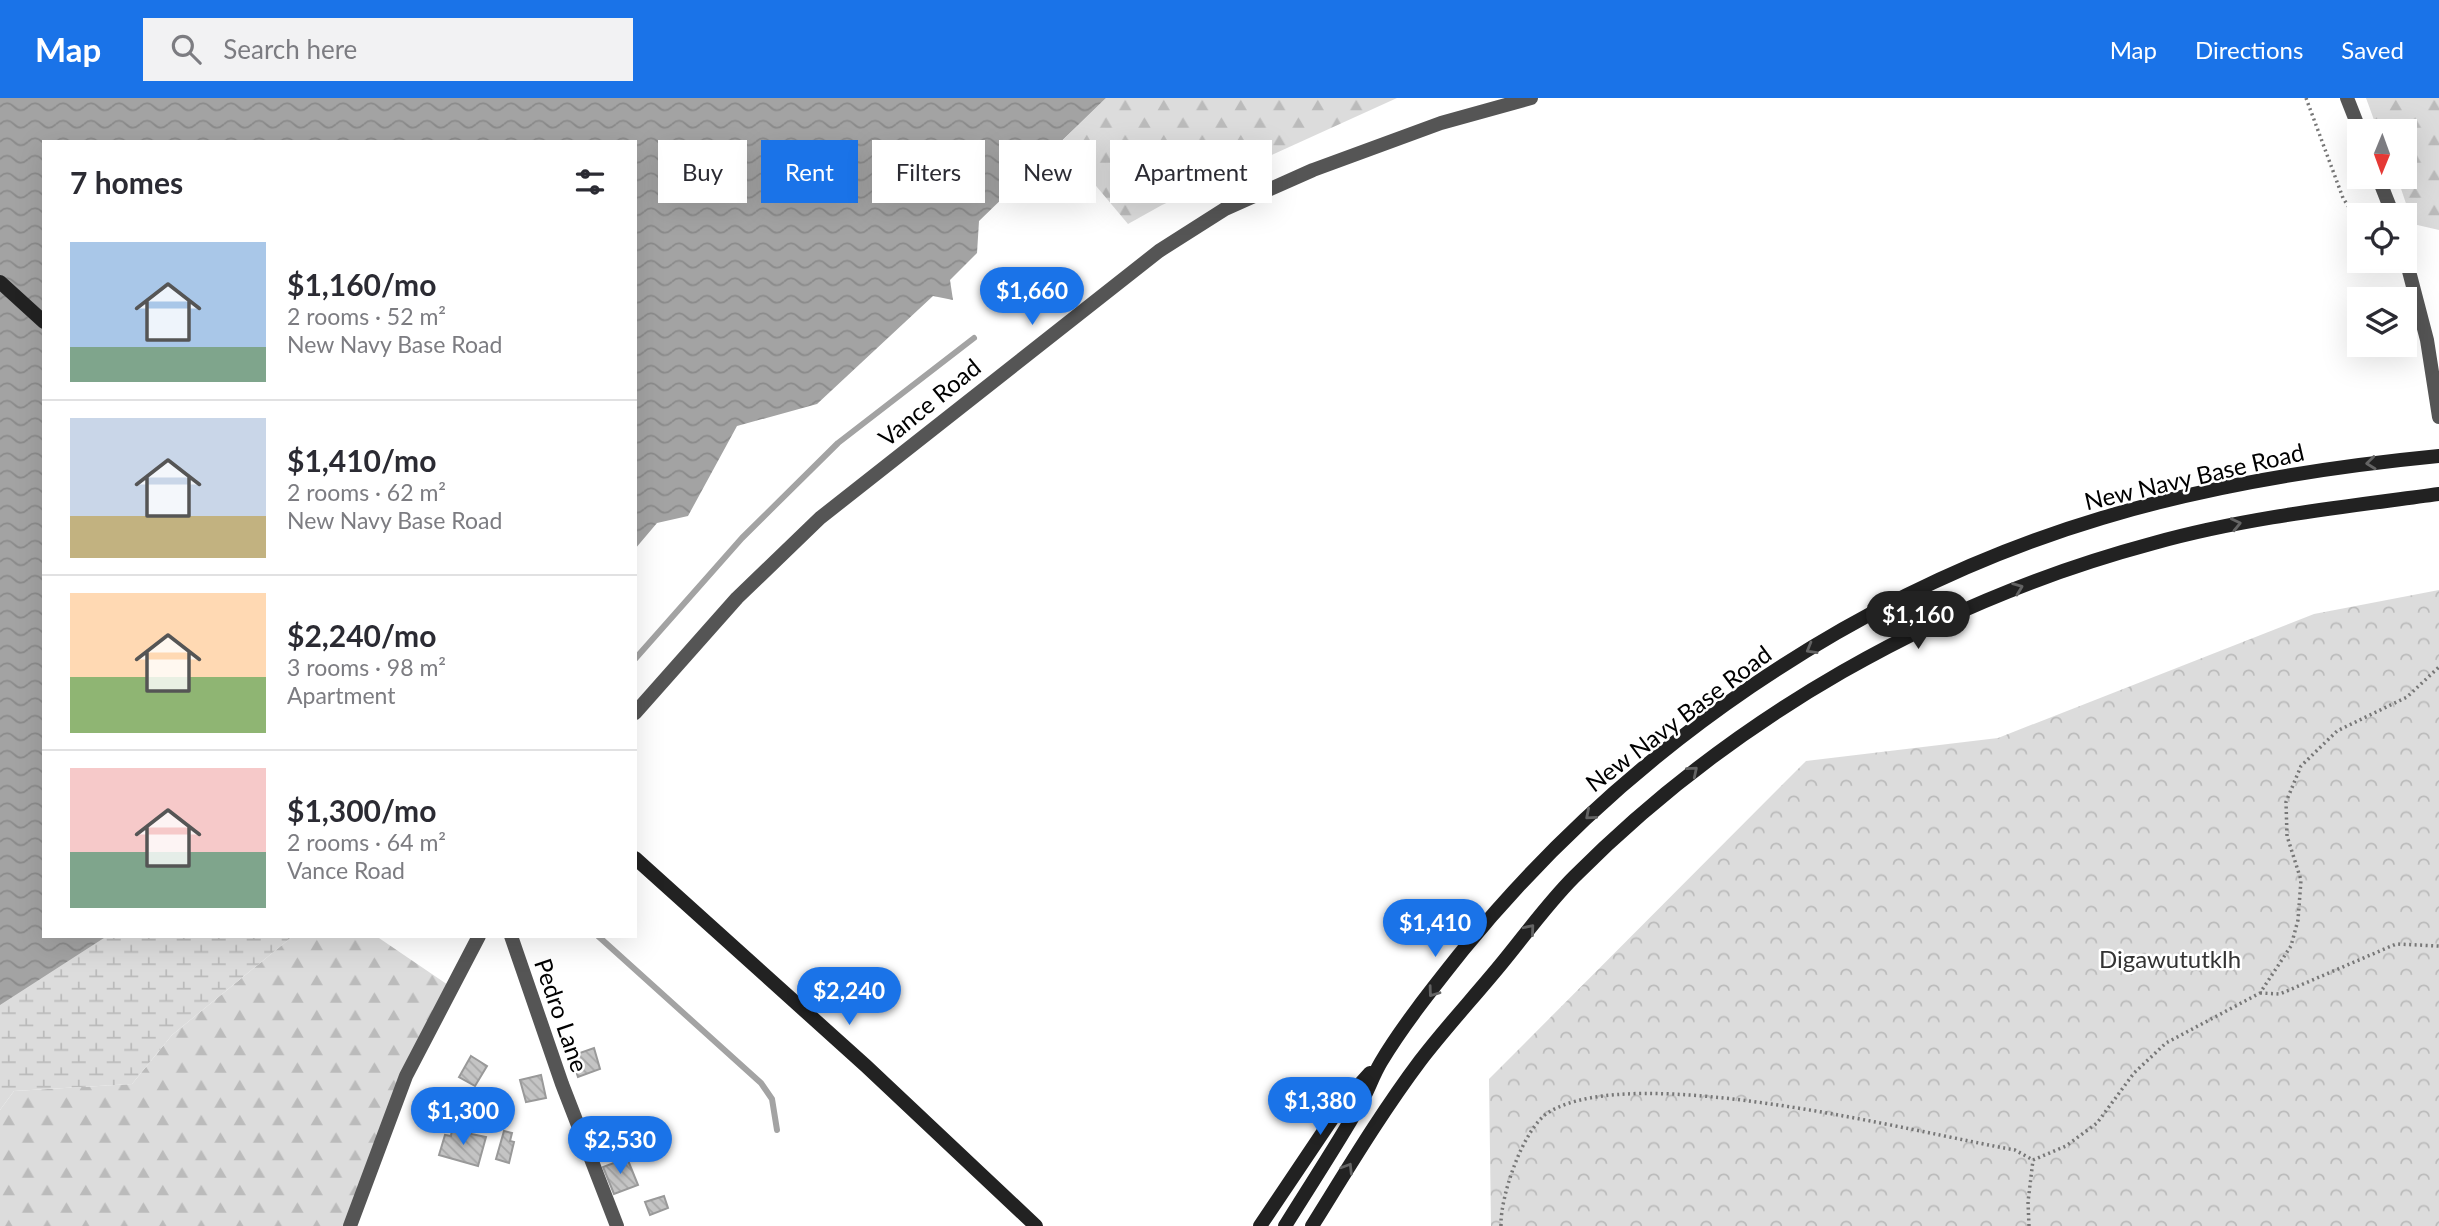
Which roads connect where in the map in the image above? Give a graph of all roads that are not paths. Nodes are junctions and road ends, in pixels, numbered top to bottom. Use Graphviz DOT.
graph roads {
  1 [pos="1531,98"];
  2 [pos="2347,98"];
  3 [pos="2355,119"];
  4 [pos="2409,273"];
  5 [pos="0,282"];
  6 [pos="42,320"];
  7 [pos="2438,409"];
  8 [pos="2439,456"];
  9 [pos="2439,494"];
  10 [pos="637,711"];
  11 [pos="637,860"];
  12 [pos="479,938"];
  13 [pos="512,938"];
  14 [pos="1381,1062"];
  15 [pos="350,1226"];
  16 [pos="617,1226"];
  17 [pos="1036,1226"];
  18 [pos="1259,1226"];
  19 [pos="1285,1226"];
  20 [pos="1312,1226"];
  1 -- 10 [label="street, Vance Road"];
  2 -- 3 [label="street"];
  4 -- 7 [label="street"];
  5 -- 6 [label="main road"];
  8 -- 14 [label="main road, New Navy Base Road, one-way"];
  20 -- 9 [label="main road, New Navy Base Road, one-way"];
  11 -- 17 [label="main road"];
  12 -- 15 [label="street"];
  13 -- 16 [label="street, Pedro Lane"];
  14 -- 18 [label="main road"];
  14 -- 19 [label="main road, New Navy Base Road"];
}
